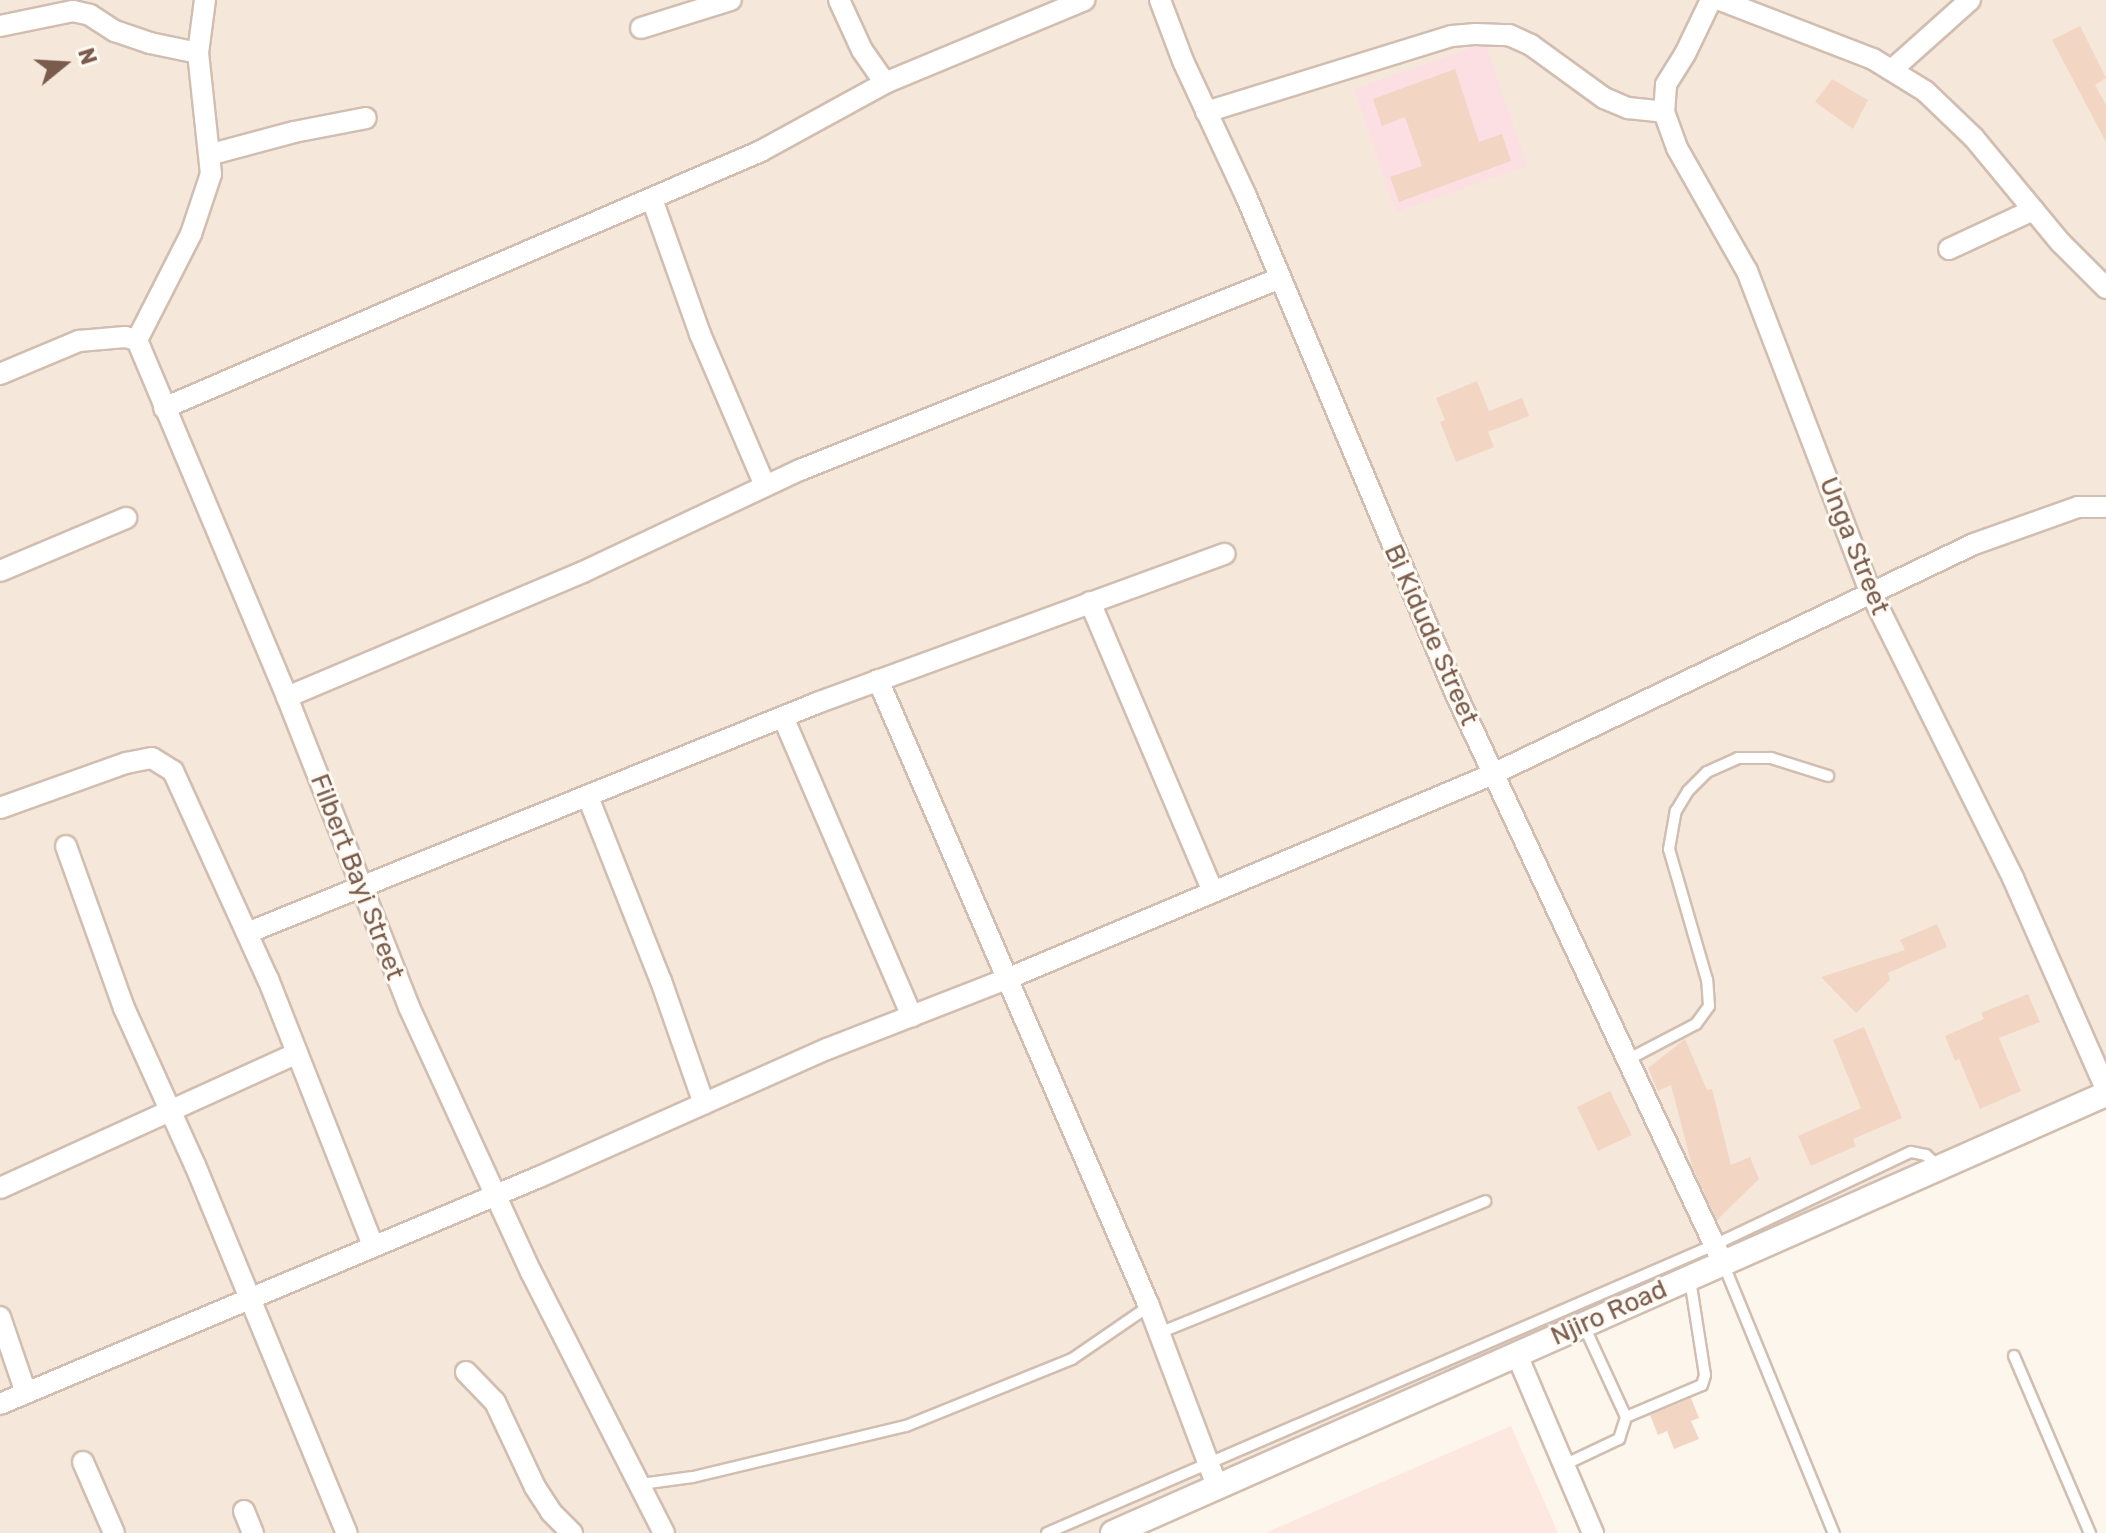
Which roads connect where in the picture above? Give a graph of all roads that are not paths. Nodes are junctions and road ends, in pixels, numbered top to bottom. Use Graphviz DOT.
graph roads {
  1 [pos="205,0"];
  2 [pos="731,0"];
  3 [pos="839,0"];
  4 [pos="1084,0"];
  5 [pos="1160,0"];
  6 [pos="1711,0"];
  7 [pos="1720,0"];
  8 [pos="1970,0"];
  9 [pos="89,8"];
  10 [pos="0,26"];
  11 [pos="641,28"];
  12 [pos="198,53"];
  13 [pos="1894,68"];
  14 [pos="885,83"];
  15 [pos="1206,112"];
  16 [pos="1664,112"];
  17 [pos="366,118"];
  18 [pos="212,154"];
  19 [pos="652,199"];
  20 [pos="2033,210"];
  21 [pos="1949,249"];
  22 [pos="1278,279"];
  23 [pos="2106,288"];
  24 [pos="137,340"];
  25 [pos="0,374"];
  26 [pos="164,408"];
  27 [pos="765,486"];
  28 [pos="2106,507"];
  29 [pos="126,518"];
  30 [pos="1225,554"];
  31 [pos="0,571"];
  32 [pos="1870,591"];
  33 [pos="1090,602"];
  34 [pos="878,680"];
  35 [pos="287,697"];
  36 [pos="783,717"];
  37 [pos="1493,774"];
  38 [pos="1828,776"];
  39 [pos="588,797"];
  40 [pos="0,808"];
  41 [pos="66,846"];
  42 [pos="360,886"];
  43 [pos="1213,892"];
  44 [pos="247,933"];
  45 [pos="1009,978"];
  46 [pos="912,1016"];
  47 [pos="297,1053"];
  48 [pos="1627,1060"];
  49 [pos="2106,1092"];
  50 [pos="704,1104"];
  51 [pos="172,1113"];
  52 [pos="0,1188"];
  53 [pos="496,1195"];
  54 [pos="1485,1201"];
  55 [pos="373,1245"];
  56 [pos="1718,1253"];
  57 [pos="1690,1277"];
  58 [pos="249,1298"];
  59 [pos="1149,1306"];
  60 [pos="0,1317"];
  61 [pos="1583,1325"];
  62 [pos="1159,1333"];
  63 [pos="1517,1355"];
  64 [pos="2014,1356"];
  65 [pos="466,1372"];
  66 [pos="26,1393"];
  67 [pos="0,1404"];
  68 [pos="1626,1417"];
  69 [pos="83,1462"];
  70 [pos="1566,1464"];
  71 [pos="1213,1475"];
  72 [pos="641,1484"];
  73 [pos="244,1511"];
  74 [pos="114,1533"];
  75 [pos="253,1533"];
  76 [pos="347,1533"];
  77 [pos="572,1533"];
  78 [pos="664,1533"];
  79 [pos="1047,1533"];
  80 [pos="1113,1533"];
  81 [pos="1593,1533"];
  82 [pos="1834,1533"];
  83 [pos="2090,1533"];
  1 -- 12 [label="street"];
  2 -- 11 [label="street"];
  3 -- 14 [label="street"];
  4 -- 14 [label="street"];
  5 -- 15 [label="street, Bi Kidude Street"];
  6 -- 16 [label="street"];
  7 -- 13 [label="street"];
  8 -- 13 [label="street"];
  9 -- 10 [label="street"];
  9 -- 12 [label="street"];
  12 -- 18 [label="street"];
  13 -- 20 [label="street"];
  14 -- 19 [label="street"];
  15 -- 16 [label="street"];
  15 -- 22 [label="street, Bi Kidude Street"];
  16 -- 32 [label="street, Unga Street"];
  17 -- 18 [label="street"];
  18 -- 24 [label="street"];
  19 -- 26 [label="street"];
  19 -- 27 [label="street"];
  20 -- 21 [label="street"];
  20 -- 23 [label="street"];
  22 -- 27 [label="street"];
  22 -- 37 [label="street, Bi Kidude Street"];
  24 -- 25 [label="street"];
  24 -- 26 [label="street, Filbert Bayi Street"];
  26 -- 35 [label="street, Filbert Bayi Street"];
  27 -- 35 [label="street"];
  28 -- 32 [label="street"];
  29 -- 31 [label="street"];
  30 -- 33 [label="street"];
  32 -- 37 [label="street"];
  32 -- 49 [label="street, Unga Street"];
  33 -- 34 [label="street"];
  33 -- 43 [label="street"];
  34 -- 36 [label="street"];
  34 -- 45 [label="street"];
  35 -- 42 [label="street, Filbert Bayi Street"];
  36 -- 39 [label="street"];
  36 -- 46 [label="street"];
  37 -- 43 [label="street"];
  37 -- 48 [label="street, Bi Kidude Street"];
  38 -- 48 [label="lane"];
  39 -- 42 [label="street"];
  39 -- 50 [label="street"];
  40 -- 44 [label="street"];
  41 -- 51 [label="street"];
  42 -- 44 [label="street"];
  42 -- 53 [label="street, Filbert Bayi Street"];
  43 -- 45 [label="street"];
  44 -- 47 [label="street"];
  45 -- 46 [label="street"];
  45 -- 59 [label="street"];
  46 -- 50 [label="street"];
  47 -- 51 [label="street"];
  47 -- 55 [label="street"];
  48 -- 56 [label="street, Bi Kidude Street"];
  49 -- 56 [label="street, Njiro Road"];
  50 -- 53 [label="street"];
  51 -- 52 [label="street"];
  51 -- 58 [label="street"];
  53 -- 55 [label="street"];
  53 -- 72 [label="street, Filbert Bayi Street"];
  54 -- 62 [label="lane"];
  55 -- 58 [label="street"];
  56 -- 57 [label="street, Njiro Road"];
  56 -- 71 [label="lane"];
  56 -- 82 [label="lane"];
  57 -- 61 [label="street, Njiro Road"];
  57 -- 68 [label="lane"];
  58 -- 66 [label="street"];
  58 -- 76 [label="street"];
  59 -- 62 [label="street"];
  59 -- 72 [label="lane"];
  60 -- 66 [label="street"];
  61 -- 63 [label="street, Njiro Road"];
  61 -- 68 [label="lane"];
  62 -- 71 [label="street"];
  63 -- 70 [label="street"];
  63 -- 71 [label="street, Njiro Road"];
  64 -- 83 [label="lane"];
  65 -- 77 [label="street"];
  66 -- 67 [label="street"];
  68 -- 70 [label="lane"];
  69 -- 74 [label="street"];
  70 -- 81 [label="street"];
  71 -- 79 [label="lane"];
  71 -- 80 [label="street, Njiro Road"];
  72 -- 78 [label="street, Filbert Bayi Street"];
  73 -- 75 [label="street"];
}
